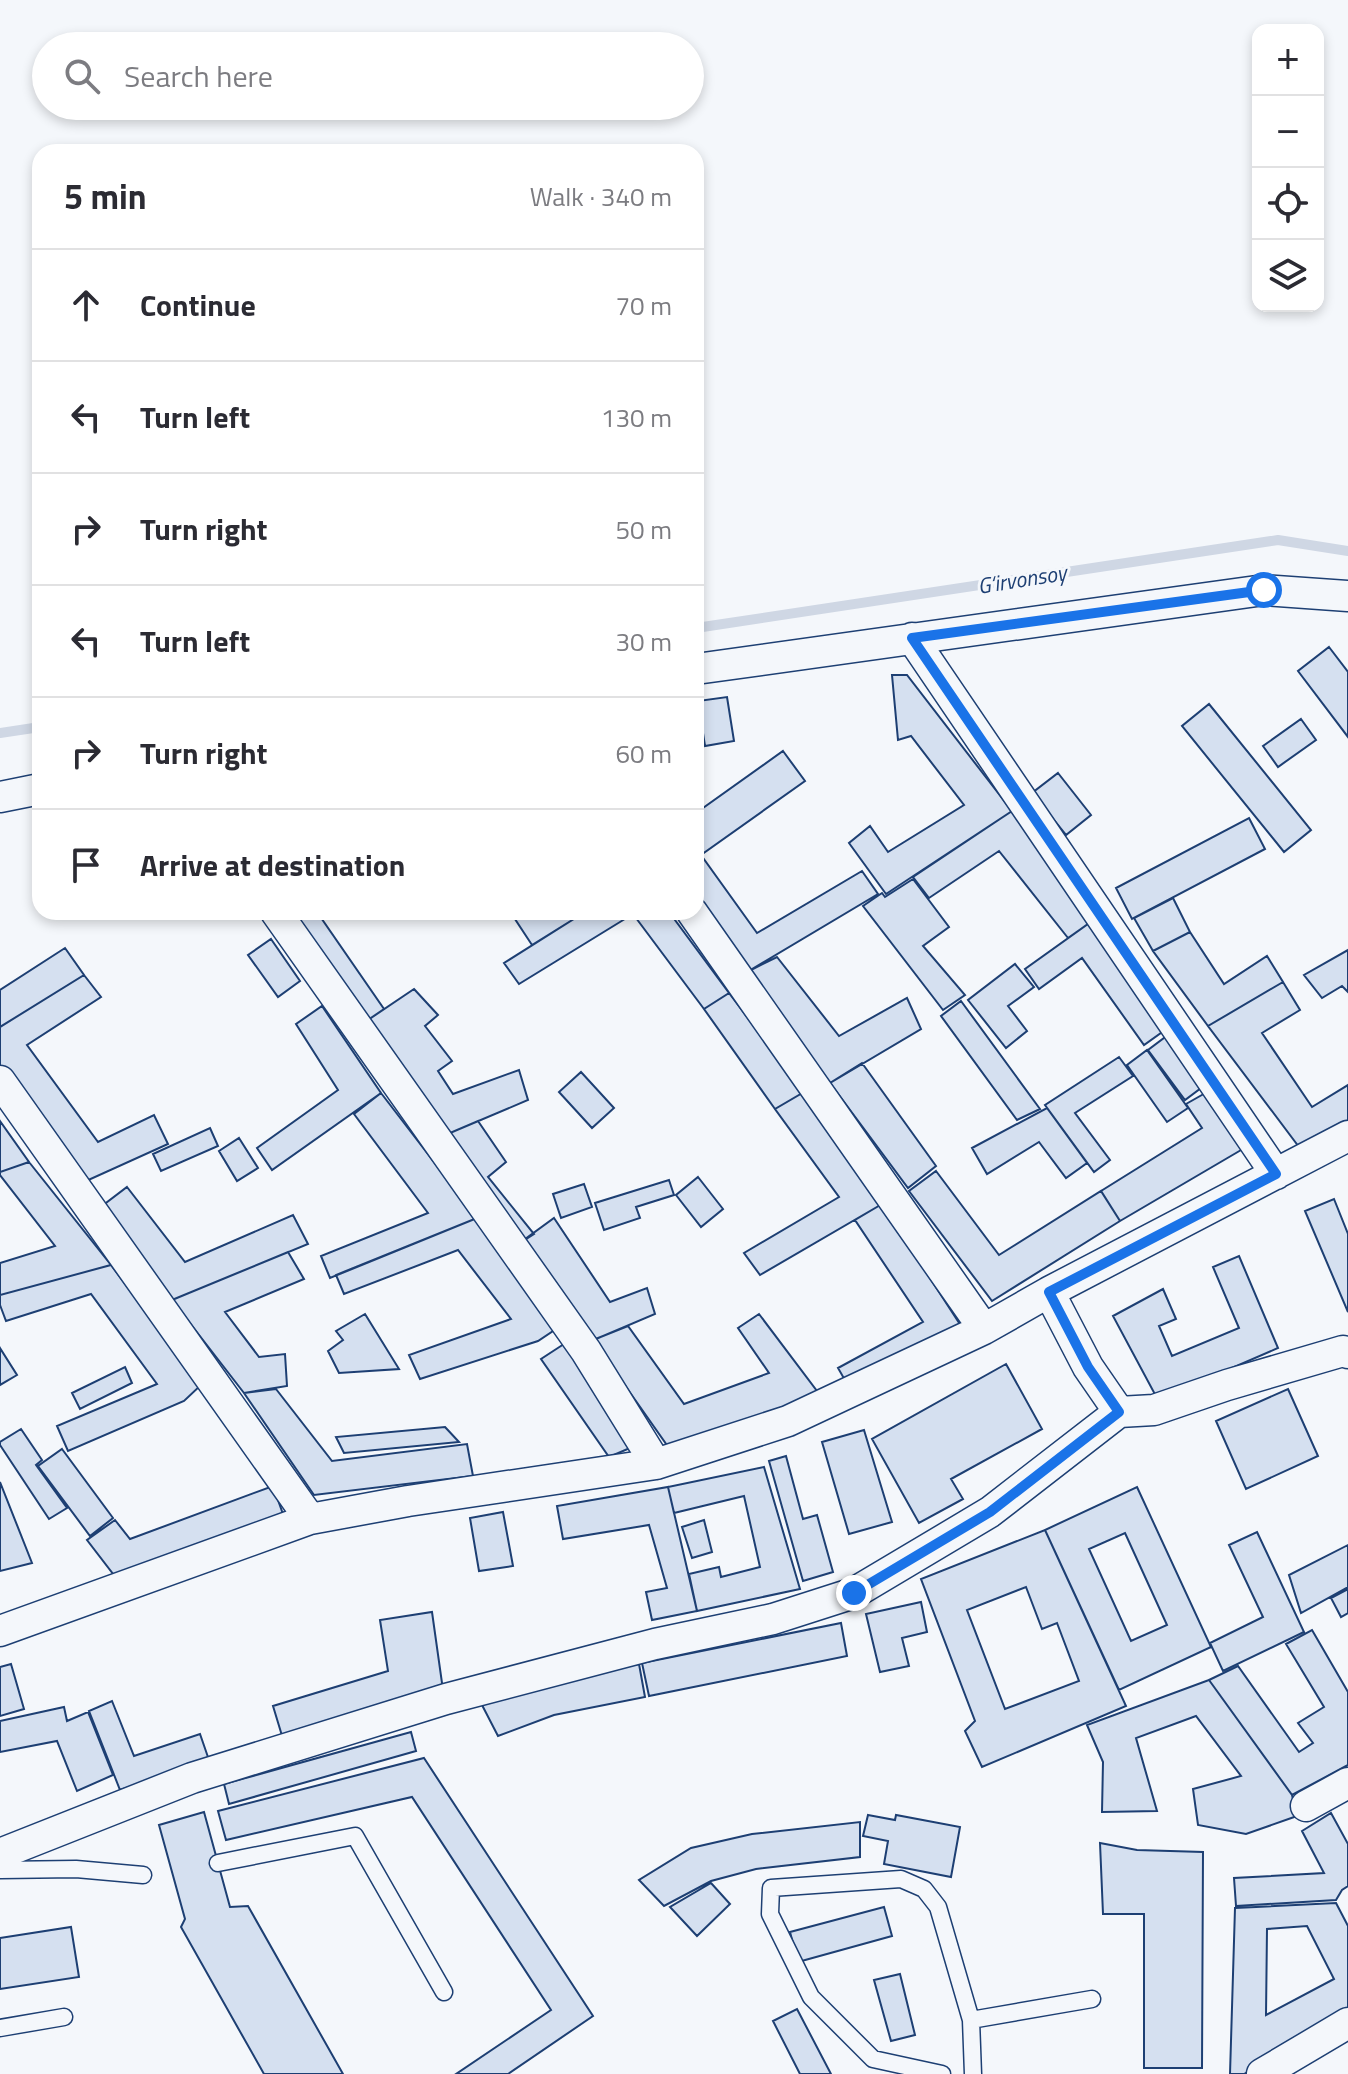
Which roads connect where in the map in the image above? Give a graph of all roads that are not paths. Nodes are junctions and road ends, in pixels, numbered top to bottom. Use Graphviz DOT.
graph roads {
  1 [pos="1348,596"];
  2 [pos="912,638"];
  3 [pos="704,668"];
  4 [pos="32,791"];
  5 [pos="0,797"];
  6 [pos="282,920"];
  7 [pos="698,920"];
  8 [pos="0,1081"];
  9 [pos="1348,1136"];
  10 [pos="1276,1174"];
  11 [pos="1049,1292"];
  12 [pos="984,1329"];
  13 [pos="1348,1353"];
  14 [pos="1119,1412"];
  15 [pos="656,1464"];
  16 [pos="310,1519"];
  17 [pos="0,1631"];
  18 [pos="1348,1783"];
  19 [pos="1306,1806"];
  20 [pos="0,1854"];
  21 [pos="218,1863"];
  22 [pos="0,1870"];
  23 [pos="143,1875"];
  24 [pos="444,1992"];
  25 [pos="1092,1999"];
  26 [pos="64,2017"];
  27 [pos="971,2020"];
  28 [pos="1348,2023"];
  29 [pos="0,2028"];
  30 [pos="942,2074"];
  31 [pos="973,2074"];
  32 [pos="1262,2074"];
  1 -- 2 [label="street"];
  2 -- 3 [label="street"];
  2 -- 10 [label="street"];
  4 -- 5 [label="street"];
  6 -- 15 [label="street"];
  7 -- 12 [label="street"];
  8 -- 16 [label="street"];
  9 -- 10 [label="street"];
  10 -- 11 [label="street"];
  11 -- 12 [label="street"];
  11 -- 14 [label="street"];
  12 -- 15 [label="street"];
  13 -- 14 [label="street"];
  14 -- 20 [label="street"];
  15 -- 16 [label="street"];
  16 -- 17 [label="street"];
  18 -- 19 [label="street"];
  21 -- 24 [label="lane"];
  22 -- 23 [label="lane"];
  25 -- 27 [label="lane"];
  26 -- 29 [label="lane"];
  27 -- 30 [label="lane"];
  27 -- 31 [label="lane"];
  28 -- 32 [label="street"];
}
